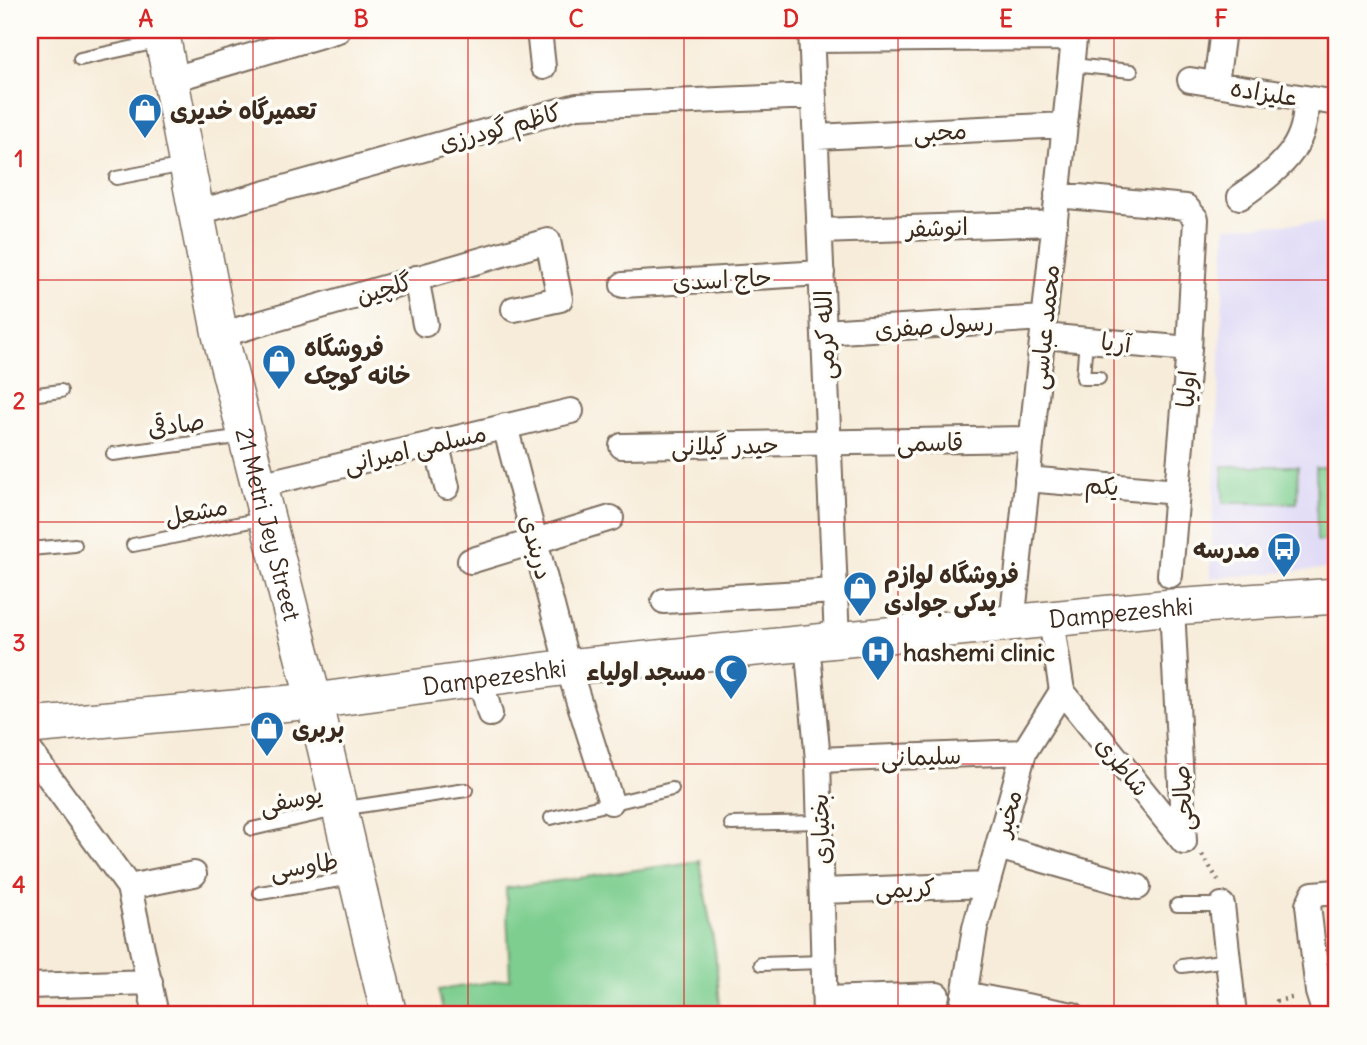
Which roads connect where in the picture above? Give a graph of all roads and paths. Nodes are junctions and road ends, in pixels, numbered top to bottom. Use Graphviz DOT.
graph roads {
  1 [pos="338,30"];
  2 [pos="539,30"];
  3 [pos="1223,30"];
  4 [pos="1075,34"];
  5 [pos="162,35"];
  6 [pos="812,35"];
  7 [pos="80,59"];
  8 [pos="1072,65"];
  9 [pos="543,67"];
  10 [pos="1131,71"];
  11 [pos="170,80"];
  12 [pos="1190,80"];
  13 [pos="1216,84"];
  14 [pos="814,96"];
  15 [pos="1305,98"];
  16 [pos="1337,103"];
  17 [pos="1065,125"];
  18 [pos="816,136"];
  19 [pos="186,164"];
  20 [pos="116,178"];
  21 [pos="1057,195"];
  22 [pos="1240,197"];
  23 [pos="195,213"];
  24 [pos="1055,223"];
  25 [pos="820,231"];
  26 [pos="822,273"];
  27 [pos="416,278"];
  28 [pos="622,285"];
  29 [pos="514,309"];
  30 [pos="425,324"];
  31 [pos="1043,327"];
  32 [pos="824,332"];
  33 [pos="220,335"];
  34 [pos="1086,339"];
  35 [pos="1189,349"];
  36 [pos="1100,378"];
  37 [pos="61,391"];
  38 [pos="30,395"];
  39 [pos="571,411"];
  40 [pos="505,426"];
  41 [pos="245,436"];
  42 [pos="1031,439"];
  43 [pos="436,442"];
  44 [pos="829,444"];
  45 [pos="622,446"];
  46 [pos="113,454"];
  47 [pos="1027,479"];
  48 [pos="447,486"];
  49 [pos="1177,492"];
  50 [pos="263,501"];
  51 [pos="611,518"];
  52 [pos="535,540"];
  53 [pos="75,545"];
  54 [pos="133,545"];
  55 [pos="30,549"];
  56 [pos="470,561"];
  57 [pos="835,591"];
  58 [pos="1171,591"];
  59 [pos="1337,596"];
  60 [pos="664,601"];
  61 [pos="1051,620"];
  62 [pos="1012,624"];
  63 [pos="822,641"];
  64 [pos="568,667"];
  65 [pos="480,678"];
  66 [pos="1062,691"];
  67 [pos="314,701"];
  68 [pos="490,714"];
  69 [pos="30,726"];
  70 [pos="30,751"];
  71 [pos="1024,752"];
  72 [pos="818,760"];
  73 [pos="672,789"];
  74 [pos="466,790"];
  75 [pos="611,802"];
  76 [pos="340,809"];
  77 [pos="551,818"];
  78 [pos="820,822"];
  79 [pos="731,824"];
  80 [pos="252,829"];
  81 [pos="1184,842"];
  82 [pos="998,847"];
  83 [pos="194,874"];
  84 [pos="356,877"];
  85 [pos="987,885"];
  86 [pos="129,887"];
  87 [pos="1138,887"];
  88 [pos="822,891"];
  89 [pos="1337,892"];
  90 [pos="260,894"];
  91 [pos="1177,905"];
  92 [pos="1222,905"];
  93 [pos="1229,960"];
  94 [pos="823,962"];
  95 [pos="761,964"];
  96 [pos="1182,966"];
  97 [pos="150,982"];
  98 [pos="30,986"];
  99 [pos="937,995"];
  100 [pos="962,1005"];
  101 [pos="1327,1006"];
  102 [pos="825,1007"];
  103 [pos="156,1015"];
  104 [pos="389,1015"];
  105 [pos="1073,1015"];
  106 [pos="1234,1015"];
  107 [pos="1276,1015"];
  1 -- 11 [label="street"];
  2 -- 9 [label="street"];
  3 -- 13 [label="street"];
  4 -- 6 [label="street"];
  4 -- 8 [label="street, محمد عباسی"];
  5 -- 7 [label="lane"];
  5 -- 11 [label="main road, 21 Metri Jey Street"];
  6 -- 14 [label="street, الله کرمی"];
  8 -- 10 [label="lane"];
  8 -- 17 [label="street, محمد عباسی"];
  11 -- 19 [label="main road, 21 Metri Jey Street"];
  12 -- 13 [label="street, علیزاده"];
  13 -- 15 [label="street, علیزاده"];
  14 -- 18 [label="street, الله کرمی"];
  14 -- 23 [label="street, کاظم گودرزی"];
  15 -- 16 [label="street, علیزاده"];
  15 -- 22 [label="street"];
  17 -- 18 [label="street, محبی"];
  17 -- 21 [label="street, محمد عباسی"];
  18 -- 25 [label="street, الله کرمی"];
  19 -- 20 [label="lane"];
  19 -- 23 [label="main road, 21 Metri Jey Street"];
  21 -- 24 [label="street, محمد عباسی"];
  21 -- 35 [label="street, اولیا"];
  23 -- 33 [label="main road, 21 Metri Jey Street"];
  24 -- 25 [label="street, انوشفر"];
  24 -- 31 [label="street, محمد عباسی"];
  25 -- 26 [label="street, الله کرمی"];
  26 -- 28 [label="street, حاج اسدی"];
  26 -- 32 [label="street, الله کرمی"];
  27 -- 29 [label="street, گلچین"];
  27 -- 30 [label="street"];
  27 -- 33 [label="street, گلچین"];
  31 -- 32 [label="street, رسول صفری"];
  31 -- 34 [label="street, آریا"];
  31 -- 42 [label="street, محمد عباسی"];
  32 -- 44 [label="street, الله کرمی"];
  33 -- 41 [label="main road, 21 Metri Jey Street"];
  34 -- 35 [label="street, آریا"];
  34 -- 36 [label="lane"];
  35 -- 49 [label="street, اولیا"];
  37 -- 38 [label="lane"];
  39 -- 40 [label="street, مسلمی امیرانی"];
  40 -- 43 [label="street, مسلمی امیرانی"];
  40 -- 52 [label="street, دربندی"];
  41 -- 46 [label="lane, صادقی"];
  41 -- 50 [label="main road, 21 Metri Jey Street"];
  42 -- 44 [label="street, قاسمی"];
  42 -- 47 [label="street, محمد عباسی"];
  43 -- 48 [label="street"];
  43 -- 50 [label="street, مسلمی امیرانی"];
  44 -- 45 [label="street, حیدر گیلانی"];
  44 -- 57 [label="street, الله کرمی"];
  47 -- 49 [label="street, یکم"];
  47 -- 62 [label="street, محمد عباسی"];
  49 -- 58 [label="street, اولیا"];
  50 -- 54 [label="lane, مشعل"];
  50 -- 67 [label="main road, 21 Metri Jey Street"];
  51 -- 52 [label="street"];
  52 -- 56 [label="street"];
  52 -- 64 [label="street, دربندی"];
  53 -- 55 [label="lane"];
  57 -- 60 [label="street"];
  57 -- 63 [label="street, الله کرمی"];
  58 -- 59 [label="main road, Dampezeshki"];
  58 -- 61 [label="main road, Dampezeshki"];
  58 -- 81 [label="street, صالحی"];
  61 -- 62 [label="main road, Dampezeshki"];
  61 -- 66 [label="street"];
  62 -- 63 [label="main road, Dampezeshki"];
  63 -- 64 [label="main road, Dampezeshki"];
  63 -- 72 [label="street, بختیاری"];
  64 -- 65 [label="main road, Dampezeshki"];
  64 -- 75 [label="street, دربندی"];
  65 -- 67 [label="main road, Dampezeshki"];
  65 -- 68 [label="street"];
  66 -- 71 [label="street, مخبر"];
  66 -- 81 [label="street, شاطری"];
  67 -- 69 [label="main road, Dampezeshki"];
  67 -- 76 [label="main road, 21 Metri Jey Street"];
  70 -- 86 [label="street"];
  71 -- 72 [label="street, سلیمانی"];
  71 -- 82 [label="street, مخبر"];
  72 -- 78 [label="street, بختیاری"];
  73 -- 75 [label="lane"];
  74 -- 76 [label="lane, یوسفی"];
  75 -- 77 [label="lane"];
  76 -- 80 [label="lane, یوسفی"];
  76 -- 84 [label="main road, 21 Metri Jey Street"];
  78 -- 79 [label="lane"];
  78 -- 88 [label="street, بختیاری"];
  81 -- 92 [label="path, صالحی"];
  82 -- 85 [label="street, مخبر"];
  82 -- 87 [label="street"];
  83 -- 86 [label="street"];
  84 -- 90 [label="lane, طاوسی"];
  84 -- 104 [label="main road, 21 Metri Jey Street"];
  85 -- 88 [label="street, کریمی"];
  85 -- 100 [label="street, مخبر"];
  86 -- 97 [label="street"];
  88 -- 94 [label="street, بختیاری"];
  89 -- 101 [label="street"];
  91 -- 92 [label="lane"];
  92 -- 93 [label="street"];
  93 -- 96 [label="lane"];
  93 -- 106 [label="street"];
  94 -- 95 [label="lane"];
  94 -- 102 [label="street, بختیاری"];
  97 -- 98 [label="street"];
  97 -- 103 [label="street"];
  99 -- 102 [label="street"];
  100 -- 105 [label="street"];
  101 -- 107 [label="path"];
}
